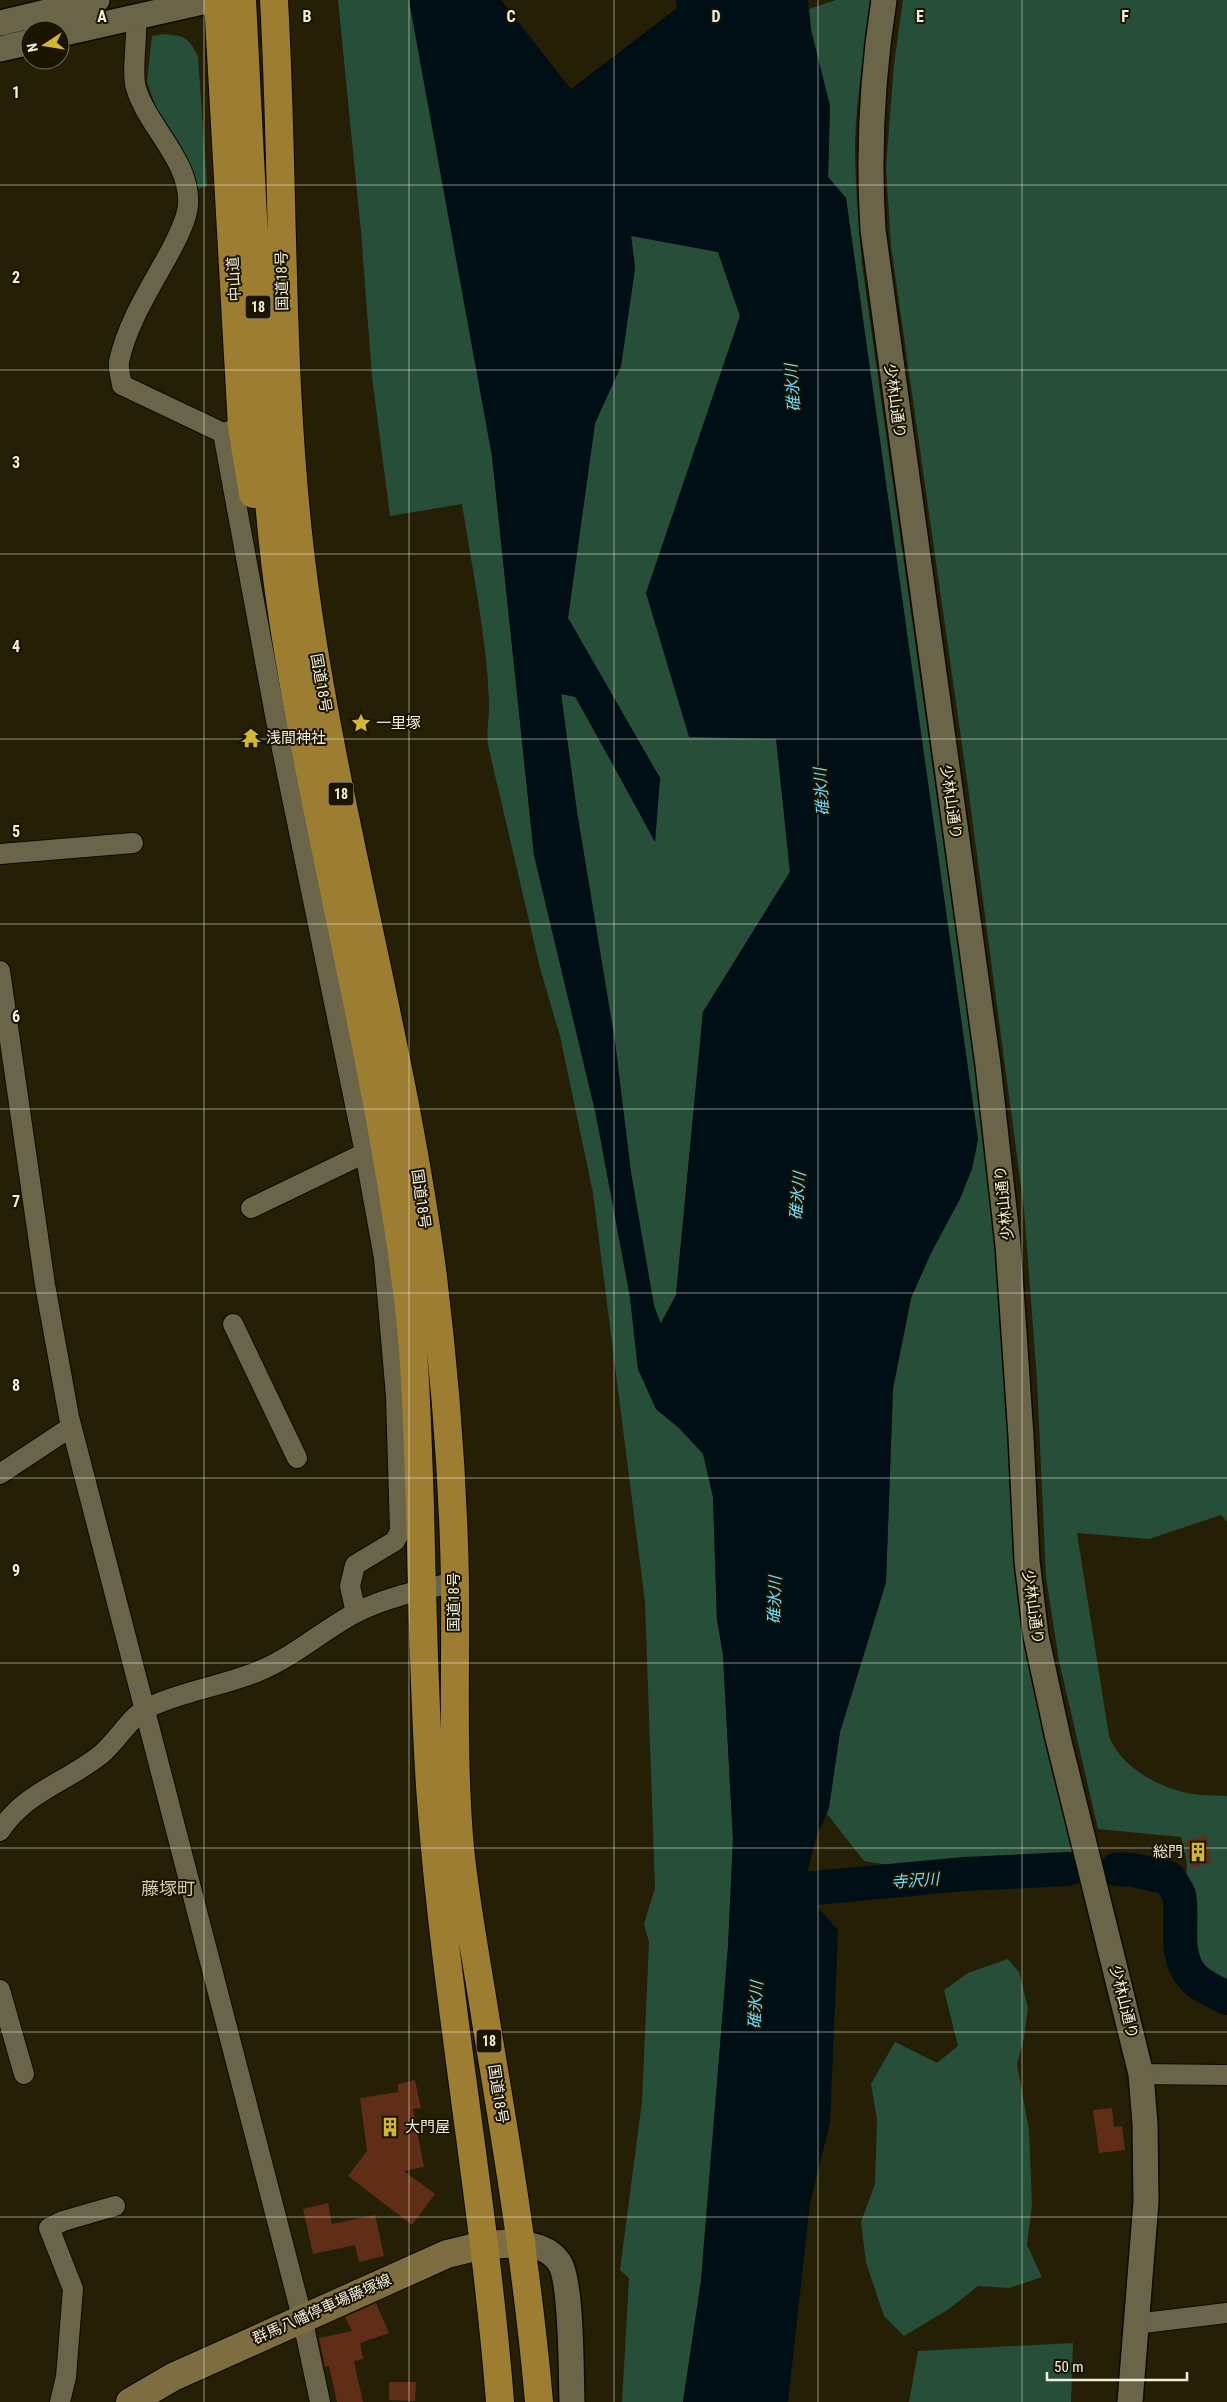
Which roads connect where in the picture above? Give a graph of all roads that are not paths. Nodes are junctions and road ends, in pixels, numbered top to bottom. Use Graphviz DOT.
graph roads {
  1 [pos="97,0"];
  2 [pos="211,0"];
  3 [pos="218,0"];
  4 [pos="242,0"];
  5 [pos="274,0"];
  6 [pos="884,0"];
  7 [pos="136,16"];
  8 [pos="0,23"];
  9 [pos="70,32"];
  10 [pos="20,44"];
  11 [pos="0,49"];
  12 [pos="242,424"];
  13 [pos="133,843"];
  14 [pos="0,854"];
  15 [pos="0,971"];
  16 [pos="365,1153"];
  17 [pos="251,1208"];
  18 [pos="233,1324"];
  19 [pos="72,1428"];
  20 [pos="297,1458"];
  21 [pos="0,1474"];
  22 [pos="455,1582"];
  23 [pos="422,1590"];
  24 [pos="356,1613"];
  25 [pos="145,1708"];
  26 [pos="0,1830"];
  27 [pos="0,1990"];
  28 [pos="24,2074"];
  29 [pos="1141,2074"];
  30 [pos="1227,2075"];
  31 [pos="115,2206"];
  32 [pos="522,2243"];
  33 [pos="484,2244"];
  34 [pos="1227,2313"];
  35 [pos="302,2317"];
  36 [pos="1135,2324"];
  37 [pos="60,2402"];
  38 [pos="130,2402"];
  39 [pos="320,2402"];
  40 [pos="500,2402"];
  41 [pos="539,2402"];
  42 [pos="572,2402"];
  43 [pos="1130,2402"];
  1 -- 8 [label="street"];
  2 -- 7 [label="street"];
  3 -- 12 [label="highway, 中山道 / 18"];
  4 -- 12 [label="highway, 国道18号 / 18"];
  5 -- 22 [label="highway, 国道18号 / 18"];
  6 -- 29 [label="street, 少林山通り"];
  7 -- 9 [label="street"];
  7 -- 12 [label="street"];
  10 -- 11 [label="street"];
  12 -- 16 [label="street"];
  12 -- 23 [label="highway, 国道18号 / 18"];
  13 -- 14 [label="street"];
  15 -- 19 [label="street"];
  16 -- 17 [label="street"];
  16 -- 24 [label="street"];
  18 -- 20 [label="street"];
  19 -- 21 [label="street"];
  19 -- 25 [label="street"];
  22 -- 23 [label="street"];
  22 -- 32 [label="highway, 国道18号 / 18"];
  23 -- 24 [label="street"];
  23 -- 33 [label="highway, 国道18号 / 18"];
  24 -- 25 [label="street"];
  25 -- 26 [label="street"];
  25 -- 35 [label="street"];
  27 -- 28 [label="street"];
  29 -- 30 [label="street"];
  29 -- 36 [label="street, 少林山通り"];
  31 -- 37 [label="street"];
  32 -- 33 [label="main road, 群馬八幡停車場藤塚線"];
  32 -- 41 [label="highway, 国道18号 / 18"];
  32 -- 42 [label="street"];
  33 -- 35 [label="main road, 群馬八幡停車場藤塚線"];
  33 -- 40 [label="highway, 国道18号 / 18"];
  34 -- 36 [label="street"];
  35 -- 38 [label="main road, 群馬八幡停車場藤塚線"];
  35 -- 39 [label="street"];
  36 -- 43 [label="street, 少林山通り"];
}
